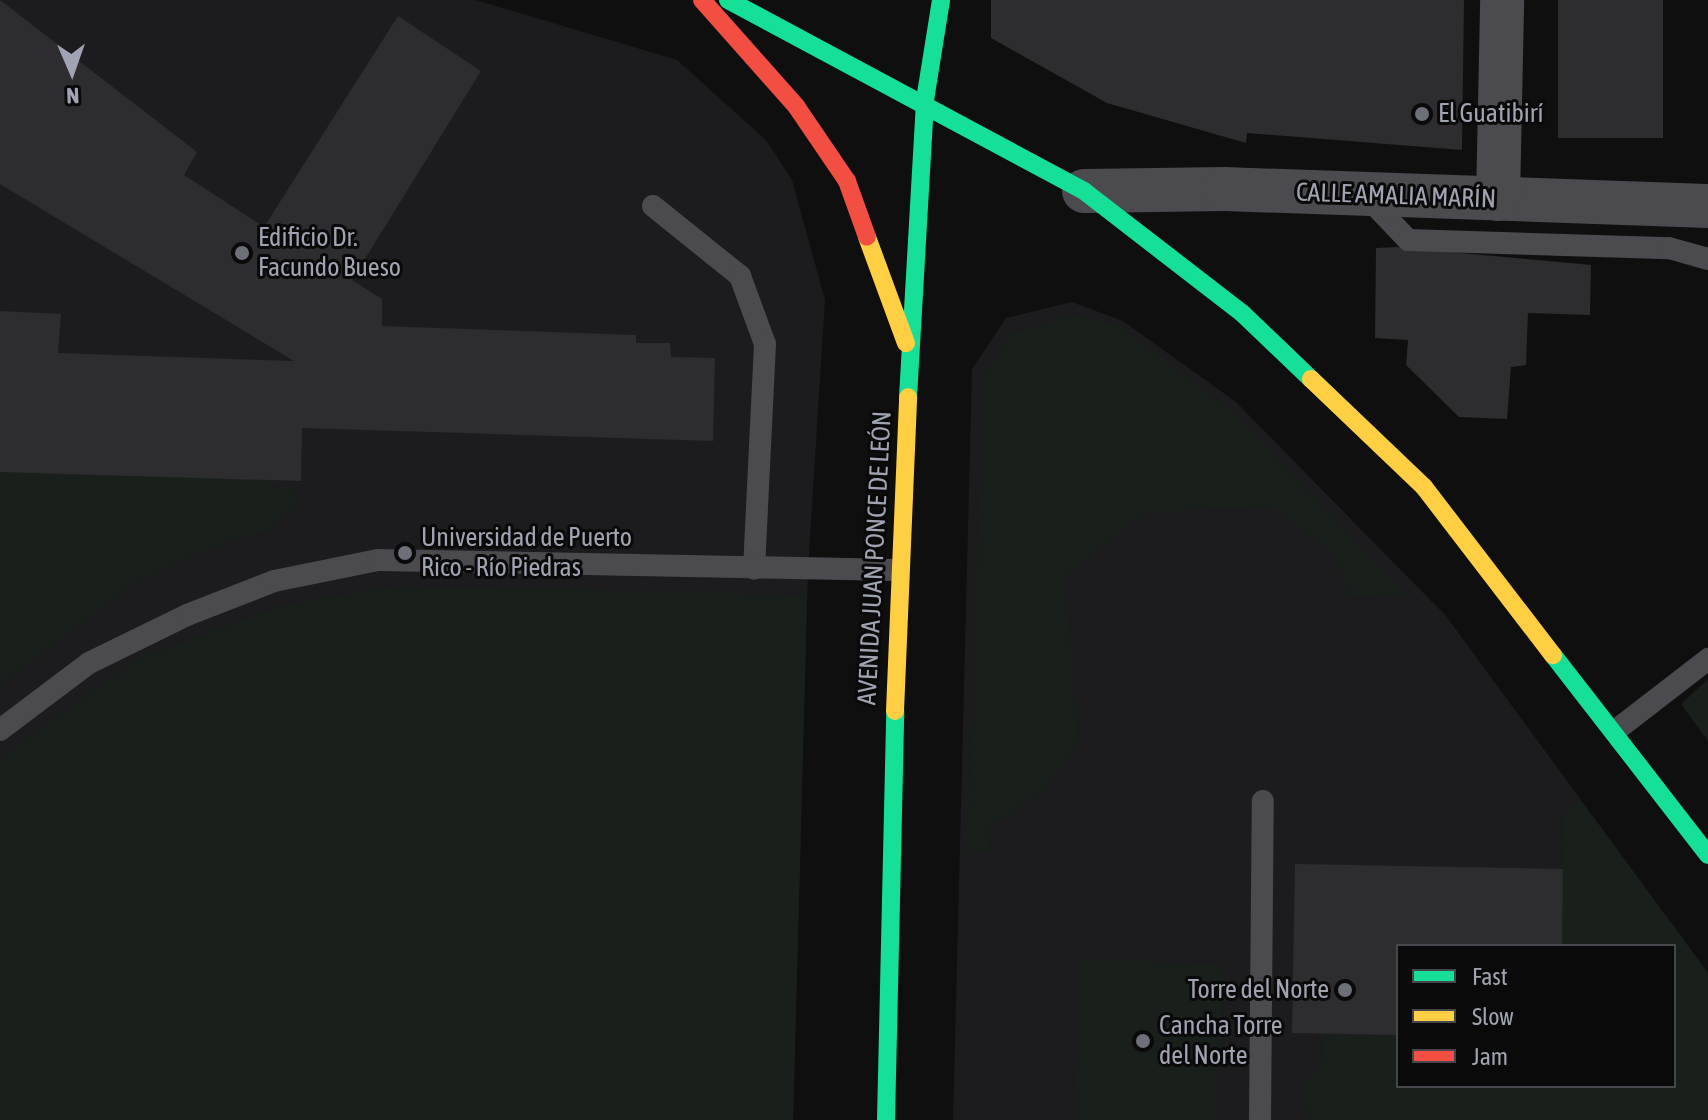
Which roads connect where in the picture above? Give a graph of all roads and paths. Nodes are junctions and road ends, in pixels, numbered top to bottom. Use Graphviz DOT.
graph roads {
  1 [pos="702,0"];
  2 [pos="728,0"];
  3 [pos="941,0"];
  4 [pos="1502,0"];
  5 [pos="925,100"];
  6 [pos="1084,191"];
  7 [pos="1366,196"];
  8 [pos="1498,199"];
  9 [pos="653,206"];
  10 [pos="1708,206"];
  11 [pos="1708,259"];
  12 [pos="911,355"];
  13 [pos="754,569"];
  14 [pos="898,570"];
  15 [pos="1708,659"];
  16 [pos="0,730"];
  17 [pos="1615,731"];
  18 [pos="1263,801"];
  19 [pos="1708,855"];
  20 [pos="886,1120"];
  21 [pos="1260,1120"];
  1 -- 12 [label="street"];
  2 -- 5 [label="street"];
  3 -- 5 [label="street, AVENIDA JUAN PONCE DE LEÓN"];
  4 -- 8 [label="street"];
  5 -- 6 [label="street"];
  5 -- 12 [label="street, AVENIDA JUAN PONCE DE LEÓN"];
  6 -- 7 [label="street, CALLE AMALIA MARÍN"];
  6 -- 17 [label="street"];
  7 -- 8 [label="street, CALLE AMALIA MARÍN"];
  7 -- 11 [label="lane"];
  8 -- 10 [label="street, CALLE AMALIA MARÍN"];
  9 -- 13 [label="lane"];
  12 -- 14 [label="street, AVENIDA JUAN PONCE DE LEÓN"];
  13 -- 14 [label="lane"];
  13 -- 16 [label="lane"];
  14 -- 20 [label="street, AVENIDA JUAN PONCE DE LEÓN"];
  15 -- 17 [label="lane"];
  17 -- 19 [label="street"];
  18 -- 21 [label="lane"];
}
